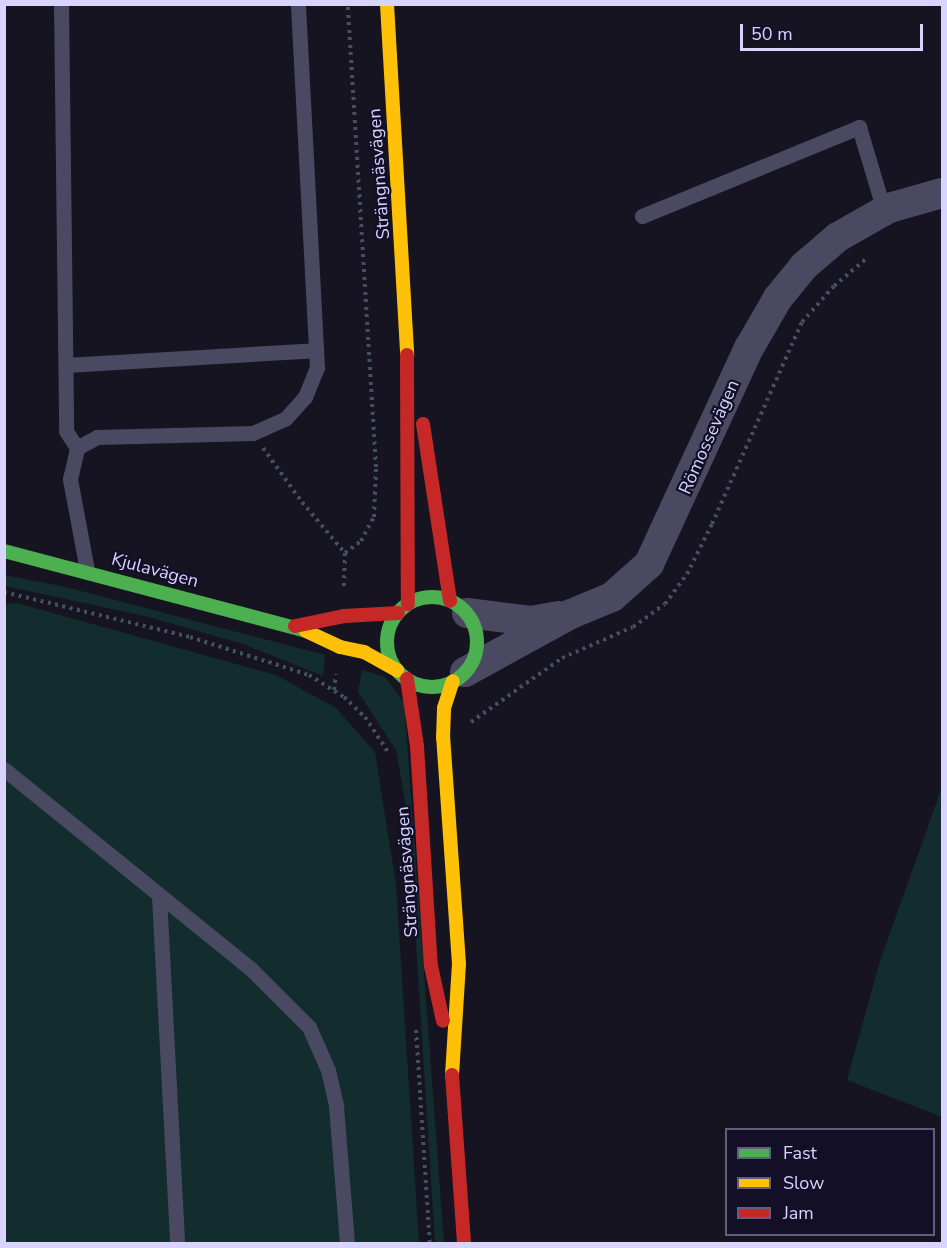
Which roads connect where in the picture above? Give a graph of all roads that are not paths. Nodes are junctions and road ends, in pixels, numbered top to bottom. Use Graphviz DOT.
graph roads {
  1 [pos="61,4"];
  2 [pos="298,4"];
  3 [pos="387,4"];
  4 [pos="942,193"];
  5 [pos="884,211"];
  6 [pos="642,216"];
  7 [pos="407,342"];
  8 [pos="316,350"];
  9 [pos="66,365"];
  10 [pos="77,448"];
  11 [pos="4,551"];
  12 [pos="87,570"];
  13 [pos="458,607"];
  14 [pos="403,608"];
  15 [pos="571,614"];
  16 [pos="295,626"];
  17 [pos="402,674"];
  18 [pos="459,677"];
  19 [pos="4,769"];
  20 [pos="159,896"];
  21 [pos="451,1061"];
  22 [pos="177,1244"];
  23 [pos="347,1244"];
  24 [pos="464,1244"];
  1 -- 9 [label="lane"];
  2 -- 8 [label="lane"];
  3 -- 7 [label="main road, Strängnäsvägen"];
  4 -- 5 [label="street, Römossevägen"];
  5 -- 6 [label="lane"];
  5 -- 15 [label="street, Römossevägen"];
  7 -- 13 [label="main road, Strängnäsvägen"];
  7 -- 14 [label="main road, Strängnäsvägen"];
  8 -- 9 [label="lane"];
  8 -- 10 [label="lane"];
  9 -- 10 [label="lane"];
  10 -- 12 [label="lane"];
  11 -- 12 [label="main road, Kjulavägen"];
  12 -- 16 [label="main road, Kjulavägen"];
  13 -- 14 [label="main road"];
  13 -- 15 [label="street"];
  13 -- 18 [label="main road"];
  14 -- 16 [label="main road, Kjulavägen"];
  14 -- 17 [label="main road"];
  15 -- 18 [label="street, Römossevägen"];
  16 -- 17 [label="main road, Kjulavägen"];
  17 -- 18 [label="main road"];
  17 -- 21 [label="main road, Strängnäsvägen"];
  18 -- 21 [label="main road, Strängnäsvägen"];
  19 -- 20 [label="lane"];
  20 -- 22 [label="lane"];
  20 -- 23 [label="lane"];
  21 -- 24 [label="main road, Strängnäsvägen"];
}
